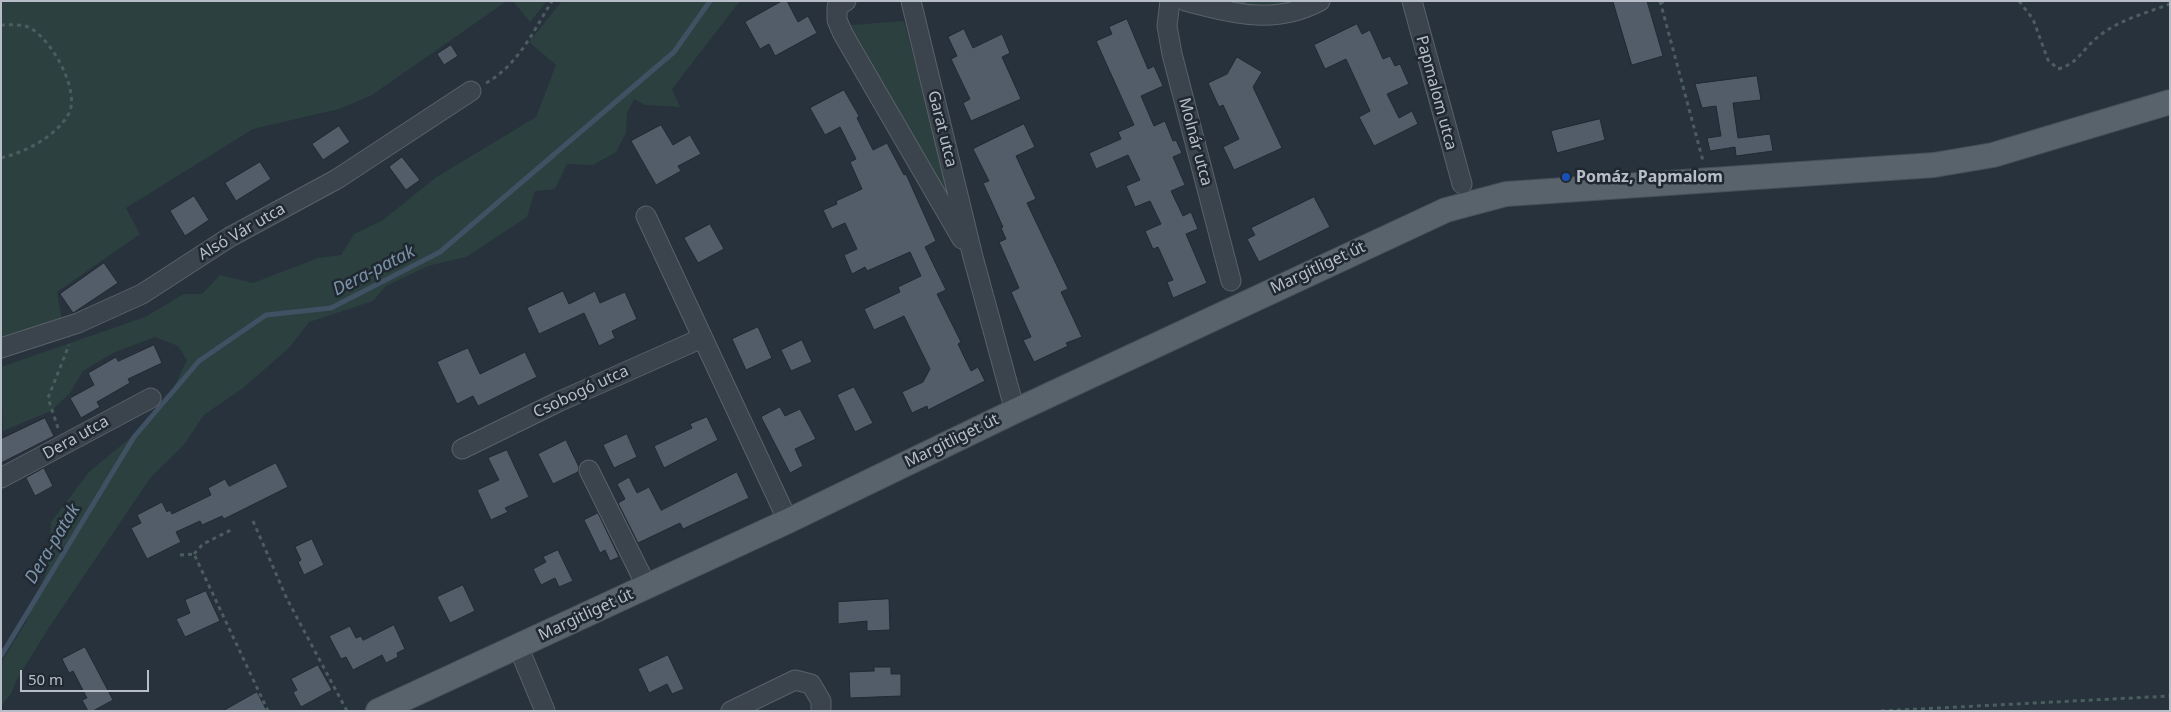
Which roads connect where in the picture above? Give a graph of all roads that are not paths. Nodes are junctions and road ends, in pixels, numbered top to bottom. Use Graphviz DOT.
graph roads {
  1 [pos="846,1"];
  2 [pos="910,1"];
  3 [pos="1170,1"];
  4 [pos="1185,1"];
  5 [pos="1320,1"];
  6 [pos="1412,1"];
  7 [pos="470,91"];
  8 [pos="2170,102"];
  9 [pos="1462,184"];
  10 [pos="646,216"];
  11 [pos="973,257"];
  12 [pos="1231,281"];
  13 [pos="702,338"];
  14 [pos="1,348"];
  15 [pos="151,398"];
  16 [pos="1015,411"];
  17 [pos="462,449"];
  18 [pos="590,470"];
  19 [pos="1,478"];
  20 [pos="788,521"];
  21 [pos="647,586"];
  22 [pos="518,646"];
  23 [pos="378,711"];
  24 [pos="545,711"];
  25 [pos="731,711"];
  26 [pos="821,711"];
  1 -- 11 [label="street, Garat utca"];
  2 -- 11 [label="street, Garat utca"];
  3 -- 12 [label="street, Molnár utca"];
  4 -- 5 [label="street"];
  6 -- 9 [label="street, Papmalom utca"];
  7 -- 14 [label="street, Alsó Vár utca"];
  8 -- 16 [label="main road, Margitliget út"];
  10 -- 13 [label="street"];
  11 -- 16 [label="street, Garat utca"];
  13 -- 17 [label="street, Csobogó utca"];
  13 -- 20 [label="street"];
  15 -- 19 [label="street, Dera utca"];
  16 -- 20 [label="main road, Margitliget út"];
  18 -- 21 [label="street"];
  20 -- 21 [label="main road, Margitliget út"];
  21 -- 22 [label="main road, Margitliget út"];
  22 -- 23 [label="main road, Margitliget út"];
  22 -- 24 [label="street"];
  25 -- 26 [label="street"];
}
